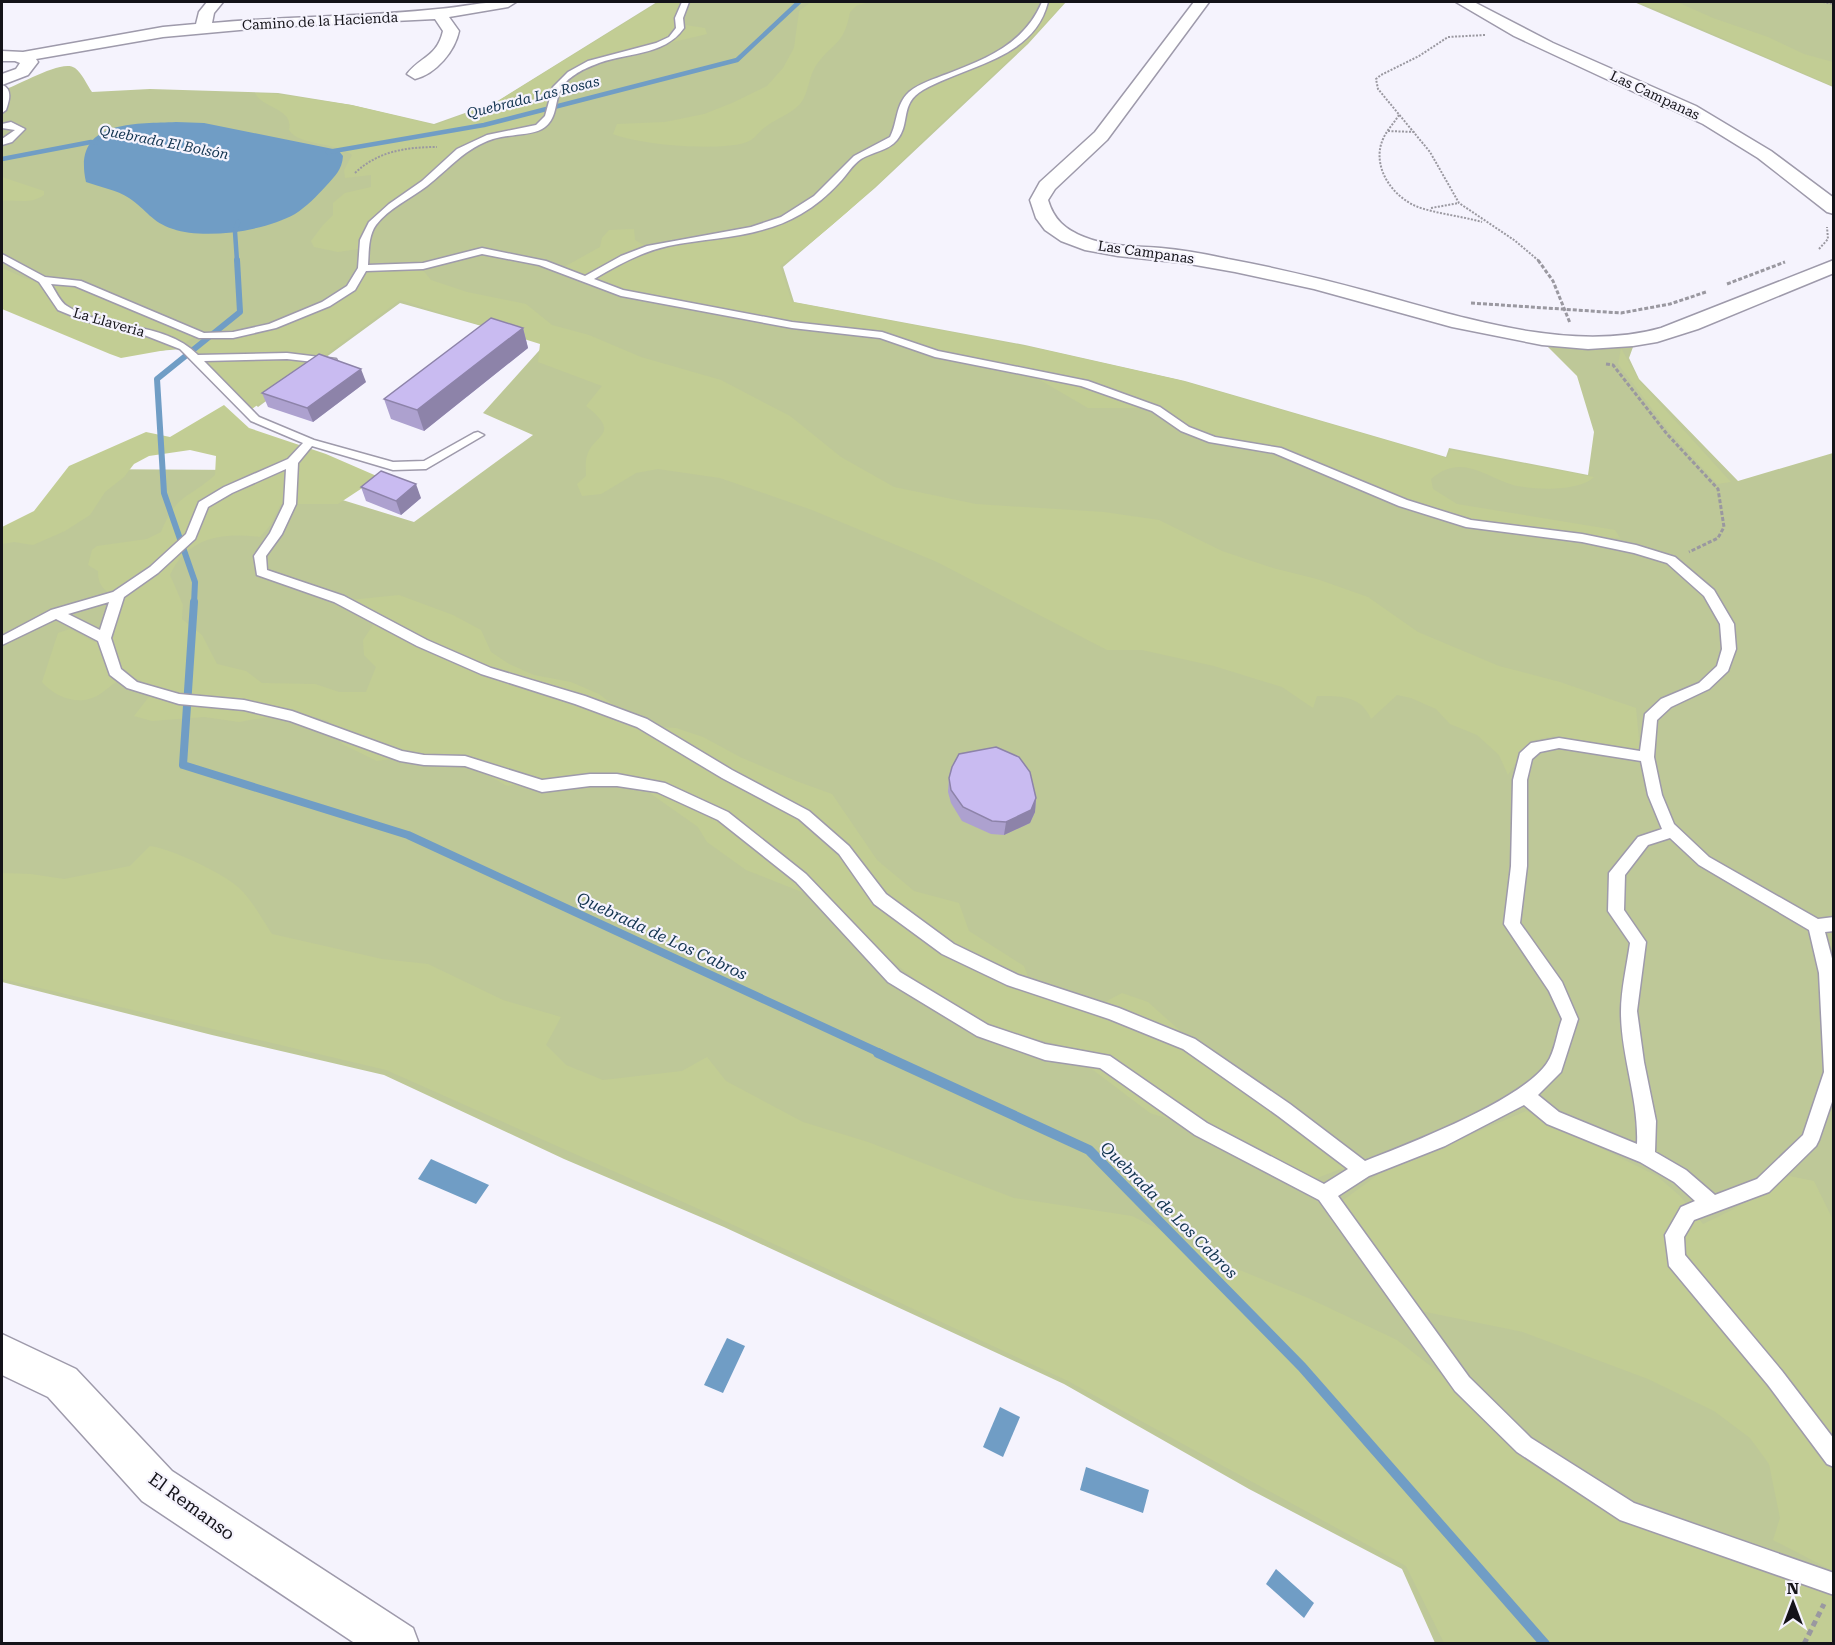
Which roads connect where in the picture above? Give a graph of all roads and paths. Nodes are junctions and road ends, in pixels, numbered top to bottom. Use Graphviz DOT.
graph roads {
  1 [pos="214,2"];
  2 [pos="508,2"];
  3 [pos="685,2"];
  4 [pos="1045,2"];
  5 [pos="1201,2"];
  6 [pos="1464,2"];
  7 [pos="1823,2"];
  8 [pos="1833,4"];
  9 [pos="439,14"];
  10 [pos="203,28"];
  11 [pos="1491,34"];
  12 [pos="13,56"];
  13 [pos="415,74"];
  14 [pos="2,80"];
  15 [pos="2,87"];
  16 [pos="2,110"];
  17 [pos="1399,115"];
  18 [pos="2,126"];
  19 [pos="1388,131"];
  20 [pos="1415,132"];
  21 [pos="2,142"];
  22 [pos="460,151"];
  23 [pos="355,173"];
  24 [pos="1460,202"];
  25 [pos="1426,209"];
  26 [pos="1829,214"];
  27 [pos="1488,224"];
  28 [pos="1815,252"];
  29 [pos="2,257"];
  30 [pos="1785,262"];
  31 [pos="1833,266"];
  32 [pos="363,268"];
  33 [pos="44,280"];
  34 [pos="585,280"];
  35 [pos="1725,285"];
  36 [pos="1713,290"];
  37 [pos="1461,301"];
  38 [pos="1564,309"];
  39 [pos="1576,336"];
  40 [pos="195,358"];
  41 [pos="332,362"];
  42 [pos="478,435"];
  43 [pos="310,442"];
  44 [pos="292,462"];
  45 [pos="1671,560"];
  46 [pos="118,595"];
  47 [pos="56,613"];
  48 [pos="104,638"];
  49 [pos="2,641"];
  50 [pos="1647,757"];
  51 [pos="1674,831"];
  52 [pos="1825,925"];
  53 [pos="1525,1095"];
  54 [pos="1646,1156"];
  55 [pos="1363,1170"];
  56 [pos="1325,1194"];
  57 [pos="1712,1204"];
  58 [pos="2,1354"];
  59 [pos="1833,1456"];
  60 [pos="1833,1584"];
  61 [pos="1833,1601"];
  62 [pos="397,1644"];
  63 [pos="1804,1644"];
  1 -- 10 [label="street"];
  2 -- 9 [label="street, Camino de la Hacienda"];
  3 -- 22 [label="lane"];
  4 -- 34 [label="lane"];
  5 -- 39 [label="street, Las Campanas"];
  6 -- 26 [label="street, Las Campanas"];
  7 -- 8 [label="path"];
  9 -- 10 [label="street, Camino de la Hacienda"];
  9 -- 13 [label="street"];
  10 -- 12 [label="street, Camino de la Hacienda"];
  11 -- 17 [label="path"];
  12 -- 14 [label="street"];
  15 -- 16 [label="lane"];
  17 -- 19 [label="path"];
  17 -- 20 [label="path"];
  18 -- 21 [label="lane"];
  19 -- 20 [label="path"];
  19 -- 25 [label="path"];
  20 -- 24 [label="path"];
  22 -- 23 [label="path"];
  22 -- 32 [label="lane"];
  24 -- 25 [label="path"];
  24 -- 27 [label="path"];
  25 -- 27 [label="path"];
  26 -- 28 [label="path"];
  27 -- 38 [label="path"];
  29 -- 33 [label="lane, La Llaveria"];
  30 -- 35 [label="path"];
  31 -- 39 [label="street, Las Campanas"];
  32 -- 33 [label="lane"];
  32 -- 34 [label="lane"];
  33 -- 40 [label="lane, La Llaveria"];
  34 -- 45 [label="lane"];
  36 -- 38 [label="path"];
  37 -- 38 [label="path"];
  38 -- 39 [label="path"];
  39 -- 45 [label="path"];
  40 -- 41 [label="lane"];
  40 -- 43 [label="lane, La Llaveria"];
  42 -- 43 [label="lane, La Llaveria"];
  43 -- 44 [label="lane"];
  44 -- 46 [label="lane"];
  44 -- 55 [label="lane"];
  45 -- 50 [label="lane"];
  46 -- 47 [label="lane"];
  46 -- 48 [label="lane"];
  47 -- 48 [label="lane"];
  47 -- 49 [label="lane"];
  48 -- 56 [label="lane"];
  50 -- 51 [label="lane"];
  50 -- 53 [label="lane"];
  51 -- 52 [label="lane"];
  51 -- 54 [label="lane"];
  52 -- 57 [label="lane"];
  53 -- 54 [label="lane"];
  53 -- 55 [label="lane"];
  54 -- 57 [label="lane"];
  55 -- 56 [label="lane"];
  56 -- 60 [label="lane"];
  57 -- 59 [label="lane"];
  58 -- 62 [label="street, El Remanso"];
  61 -- 63 [label="path"];
}
